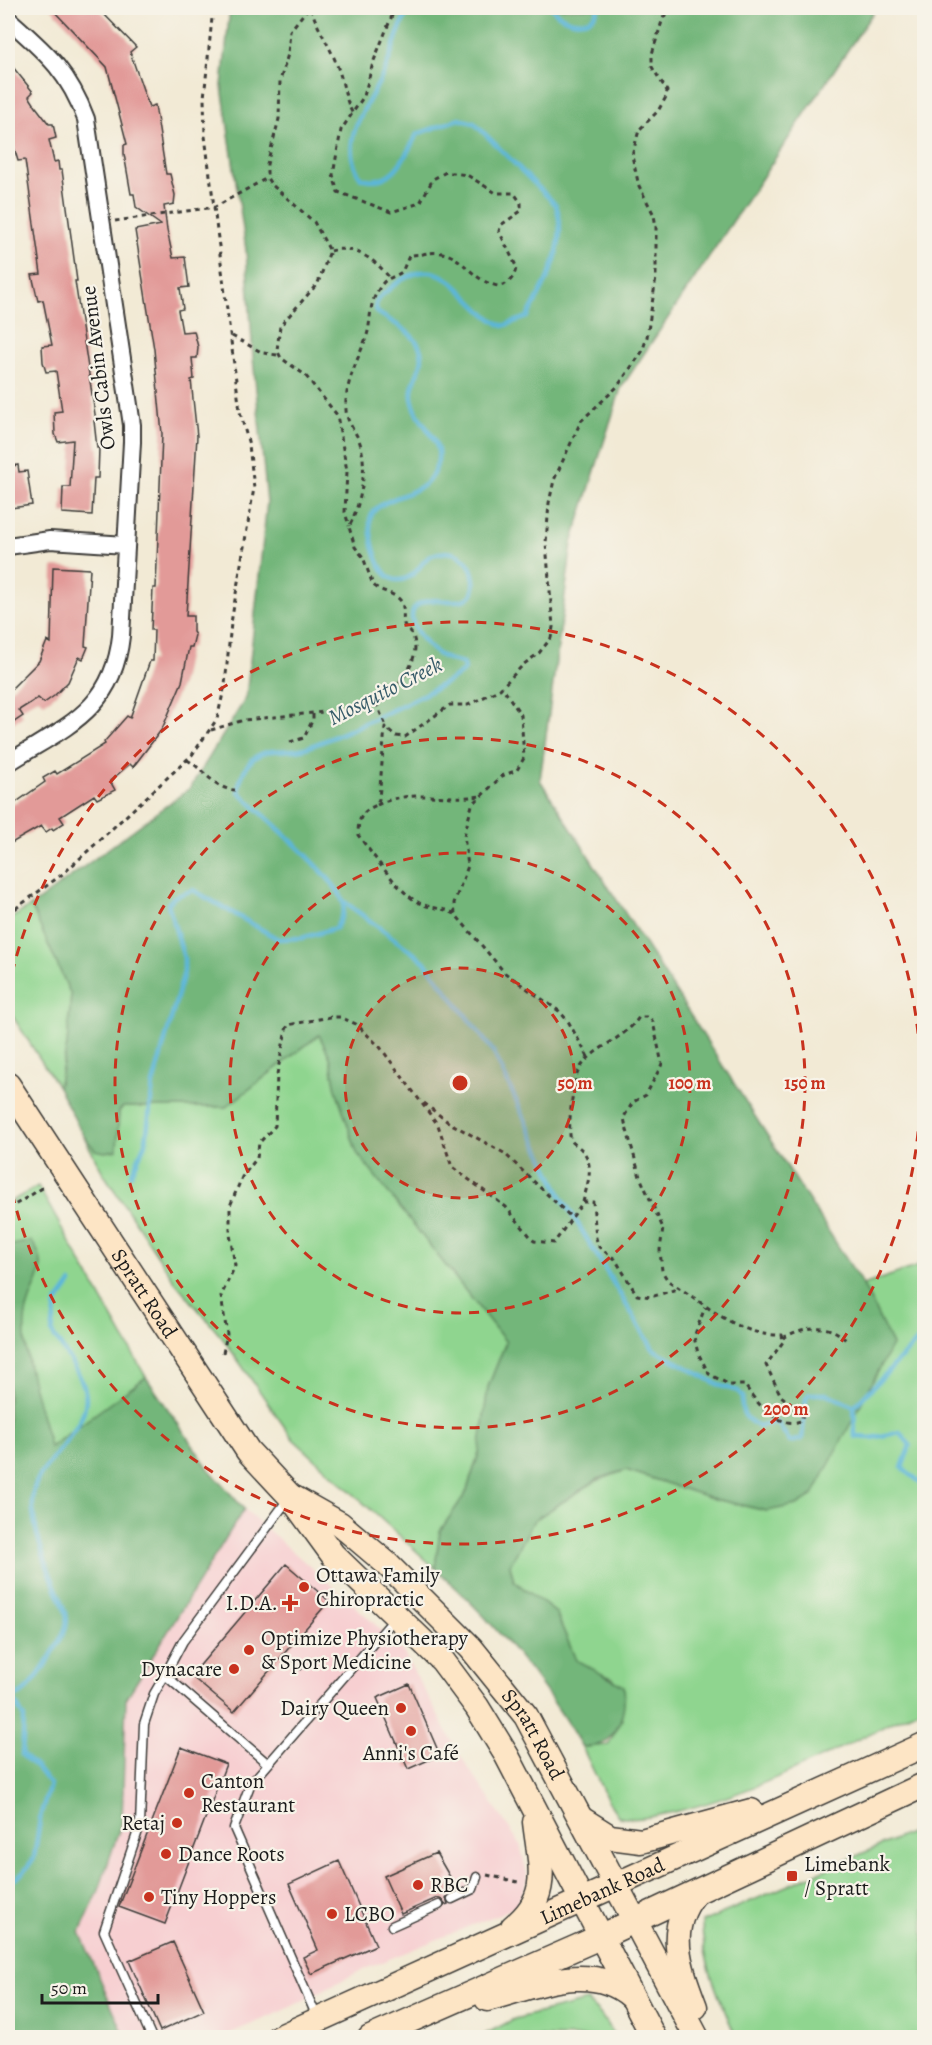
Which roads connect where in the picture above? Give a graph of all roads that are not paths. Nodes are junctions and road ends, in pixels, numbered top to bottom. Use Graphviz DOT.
graph roads {
  1 [pos="8,19"];
  2 [pos="126,544"];
  3 [pos="8,546"];
  4 [pos="8,763"];
  5 [pos="8,1085"];
  6 [pos="290,1496"];
  7 [pos="397,1615"];
  8 [pos="165,1675"];
  9 [pos="924,1745"];
  10 [pos="268,1764"];
  11 [pos="924,1785"];
  12 [pos="834,1787"];
  13 [pos="532,1805"];
  14 [pos="581,1818"];
  15 [pos="477,1877"];
  16 [pos="616,1886"];
  17 [pos="695,1893"];
  18 [pos="452,1899"];
  19 [pos="582,1902"];
  20 [pos="439,1905"];
  21 [pos="635,1921"];
  22 [pos="392,1926"];
  23 [pos="600,1937"];
  24 [pos="497,1940"];
  25 [pos="633,1998"];
  26 [pos="421,2015"];
  27 [pos="318,2020"];
  28 [pos="152,2037"];
  29 [pos="278,2037"];
  30 [pos="370,2037"];
  31 [pos="654,2037"];
  32 [pos="697,2037"];
  33 [pos="706,2037"];
  1 -- 2 [label="street, Owls Cabin Avenue"];
  2 -- 3 [label="street"];
  2 -- 4 [label="street, Owls Cabin Avenue"];
  5 -- 6 [label="main road, Spratt Road"];
  6 -- 7 [label="main road, Spratt Road"];
  6 -- 8 [label="lane"];
  6 -- 14 [label="main road, Spratt Road"];
  7 -- 10 [label="lane"];
  7 -- 13 [label="main road, Spratt Road"];
  8 -- 10 [label="lane"];
  8 -- 28 [label="lane"];
  9 -- 12 [label="main road, Limebank Road"];
  10 -- 27 [label="lane"];
  11 -- 17 [label="main road, Limebank Road"];
  12 -- 14 [label="main road"];
  12 -- 16 [label="main road, Limebank Road"];
  13 -- 19 [label="main road, Spratt Road"];
  13 -- 24 [label="main road"];
  14 -- 16 [label="main road, Spratt Road"];
  15 -- 18 [label="lane"];
  16 -- 19 [label="main road, Limebank Road"];
  16 -- 21 [label="main road, Spratt Road"];
  17 -- 21 [label="main road, Limebank Road"];
  17 -- 33 [label="main road"];
  19 -- 23 [label="main road, Spratt Road"];
  19 -- 24 [label="main road, Limebank Road"];
  20 -- 22 [label="lane"];
  21 -- 23 [label="main road, Limebank Road"];
  21 -- 32 [label="main road, Spratt Road"];
  23 -- 25 [label="main road, Spratt Road"];
  23 -- 26 [label="main road, Limebank Road"];
  24 -- 27 [label="main road, Limebank Road"];
  25 -- 26 [label="main road"];
  25 -- 31 [label="main road, Spratt Road"];
  26 -- 30 [label="main road, Limebank Road"];
  27 -- 29 [label="main road, Limebank Road"];
}
